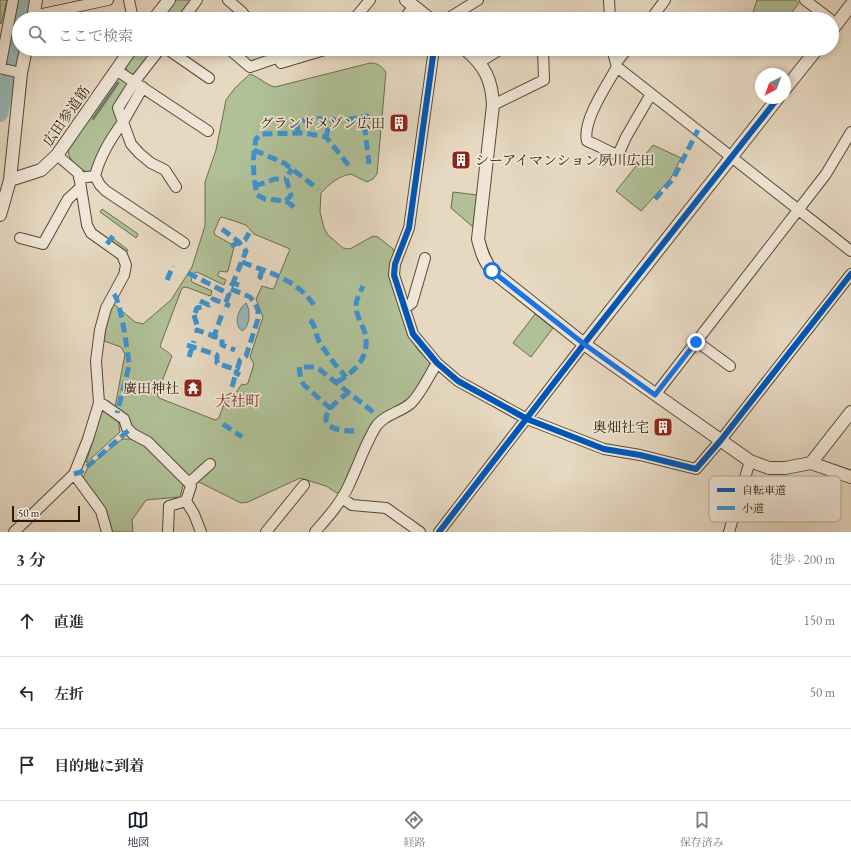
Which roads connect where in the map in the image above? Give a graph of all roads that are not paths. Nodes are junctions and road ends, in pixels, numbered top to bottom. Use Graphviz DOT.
graph roads {
  1 [pos="12,0"];
  2 [pos="36,0"];
  3 [pos="108,0"];
  4 [pos="129,0"];
  5 [pos="169,0"];
  6 [pos="197,0"];
  7 [pos="228,0"];
  8 [pos="370,0"];
  9 [pos="478,0"];
  10 [pos="609,0"];
  11 [pos="665,0"];
  12 [pos="805,0"];
  13 [pos="410,3"];
  14 [pos="851,5"];
  15 [pos="34,12"];
  16 [pos="58,12"];
  17 [pos="132,12"];
  18 [pos="160,12"];
  19 [pos="191,12"];
  20 [pos="242,12"];
  21 [pos="360,12"];
  22 [pos="421,12"];
  23 [pos="458,12"];
  24 [pos="610,12"];
  25 [pos="656,12"];
  26 [pos="820,12"];
  27 [pos="839,17"];
  28 [pos="24,56"];
  29 [pos="126,56"];
  30 [pos="156,56"];
  31 [pos="177,56"];
  32 [pos="237,56"];
  33 [pos="274,56"];
  34 [pos="287,56"];
  35 [pos="297,56"];
  36 [pos="433,56"];
  37 [pos="473,56"];
  38 [pos="490,56"];
  39 [pos="543,56"];
  40 [pos="614,56"];
  41 [pos="622,56"];
  42 [pos="812,56"];
  43 [pos="279,60"];
  44 [pos="480,62"];
  45 [pos="616,65"];
  46 [pos="1,69"];
  47 [pos="116,70"];
  48 [pos="19,72"];
  49 [pos="209,78"];
  50 [pos="791,82"];
  51 [pos="139,84"];
  52 [pos="651,94"];
  53 [pos="773,104"];
  54 [pos="493,106"];
  55 [pos="124,122"];
  56 [pos="208,131"];
  57 [pos="851,132"];
  58 [pos="57,155"];
  59 [pos="732,157"];
  60 [pos="95,176"];
  61 [pos="10,180"];
  62 [pos="80,183"];
  63 [pos="176,187"];
  64 [pos="798,211"];
  65 [pos="0,215"];
  66 [pos="20,238"];
  67 [pos="184,243"];
  68 [pos="851,251"];
  69 [pos="425,258"];
  70 [pos="851,274"];
  71 [pos="405,308"];
  72 [pos="696,342"];
  73 [pos="584,344"];
  74 [pos="437,363"];
  75 [pos="730,366"];
  76 [pos="655,395"];
  77 [pos="99,403"];
  78 [pos="851,412"];
  79 [pos="527,419"];
  80 [pos="721,440"];
  81 [pos="750,461"];
  82 [pos="810,462"];
  83 [pos="210,464"];
  84 [pos="74,474"];
  85 [pos="746,476"];
  86 [pos="851,477"];
  87 [pos="189,483"];
  88 [pos="304,485"];
  89 [pos="342,498"];
  90 [pos="186,501"];
  91 [pos="733,522"];
  92 [pos="14,532"];
  93 [pos="107,532"];
  94 [pos="168,532"];
  95 [pos="201,532"];
  96 [pos="266,532"];
  97 [pos="315,532"];
  98 [pos="420,532"];
  99 [pos="439,532"];
  100 [pos="730,532"];
  1 -- 46 [label="street"];
  2 -- 15 [label="street"];
  3 -- 16 [label="street"];
  4 -- 17 [label="street"];
  5 -- 18 [label="street"];
  6 -- 19 [label="street"];
  7 -- 20 [label="street"];
  8 -- 21 [label="street"];
  9 -- 23 [label="street"];
  10 -- 24 [label="street"];
  11 -- 25 [label="street"];
  12 -- 26 [label="street"];
  13 -- 22 [label="street"];
  14 -- 27 [label="street"];
  28 -- 48 [label="street"];
  29 -- 47 [label="street, 広田参道筋"];
  30 -- 51 [label="street"];
  31 -- 49 [label="street"];
  32 -- 43 [label="street"];
  33 -- 43 [label="street"];
  34 -- 43 [label="street"];
  35 -- 43 [label="street"];
  36 -- 71 [label="street"];
  37 -- 44 [label="street"];
  38 -- 44 [label="street"];
  39 -- 54 [label="street"];
  40 -- 45 [label="street"];
  41 -- 45 [label="street"];
  42 -- 50 [label="street"];
  44 -- 54 [label="street"];
  45 -- 52 [label="street"];
  45 -- 52 [label="street"];
  46 -- 48 [label="street"];
  47 -- 51 [label="street"];
  47 -- 58 [label="street, 広田参道筋"];
  48 -- 61 [label="street"];
  51 -- 55 [label="street"];
  51 -- 56 [label="street"];
  52 -- 59 [label="street"];
  53 -- 59 [label="street"];
  54 -- 73 [label="street"];
  55 -- 60 [label="street"];
  55 -- 63 [label="street"];
  57 -- 64 [label="street"];
  58 -- 61 [label="street, 広田参道筋"];
  58 -- 62 [label="street"];
  59 -- 64 [label="street"];
  59 -- 73 [label="street"];
  60 -- 62 [label="street"];
  60 -- 67 [label="street"];
  61 -- 65 [label="street"];
  62 -- 66 [label="street"];
  62 -- 77 [label="street"];
  64 -- 68 [label="street"];
  64 -- 72 [label="street"];
  69 -- 71 [label="street"];
  70 -- 80 [label="street"];
  71 -- 74 [label="street"];
  72 -- 75 [label="street"];
  72 -- 76 [label="street"];
  73 -- 76 [label="street"];
  73 -- 79 [label="street"];
  74 -- 79 [label="street"];
  74 -- 89 [label="street"];
  76 -- 80 [label="street"];
  77 -- 84 [label="street"];
  77 -- 87 [label="street"];
  78 -- 82 [label="street"];
  79 -- 80 [label="street"];
  79 -- 99 [label="street"];
  80 -- 81 [label="street"];
  81 -- 82 [label="street"];
  81 -- 85 [label="street"];
  82 -- 86 [label="street"];
  83 -- 87 [label="street"];
  84 -- 92 [label="street"];
  84 -- 93 [label="street"];
  87 -- 90 [label="street"];
  88 -- 96 [label="street"];
  89 -- 97 [label="street"];
  89 -- 98 [label="street"];
  90 -- 94 [label="street"];
  90 -- 95 [label="street"];
  91 -- 100 [label="street"];
}
